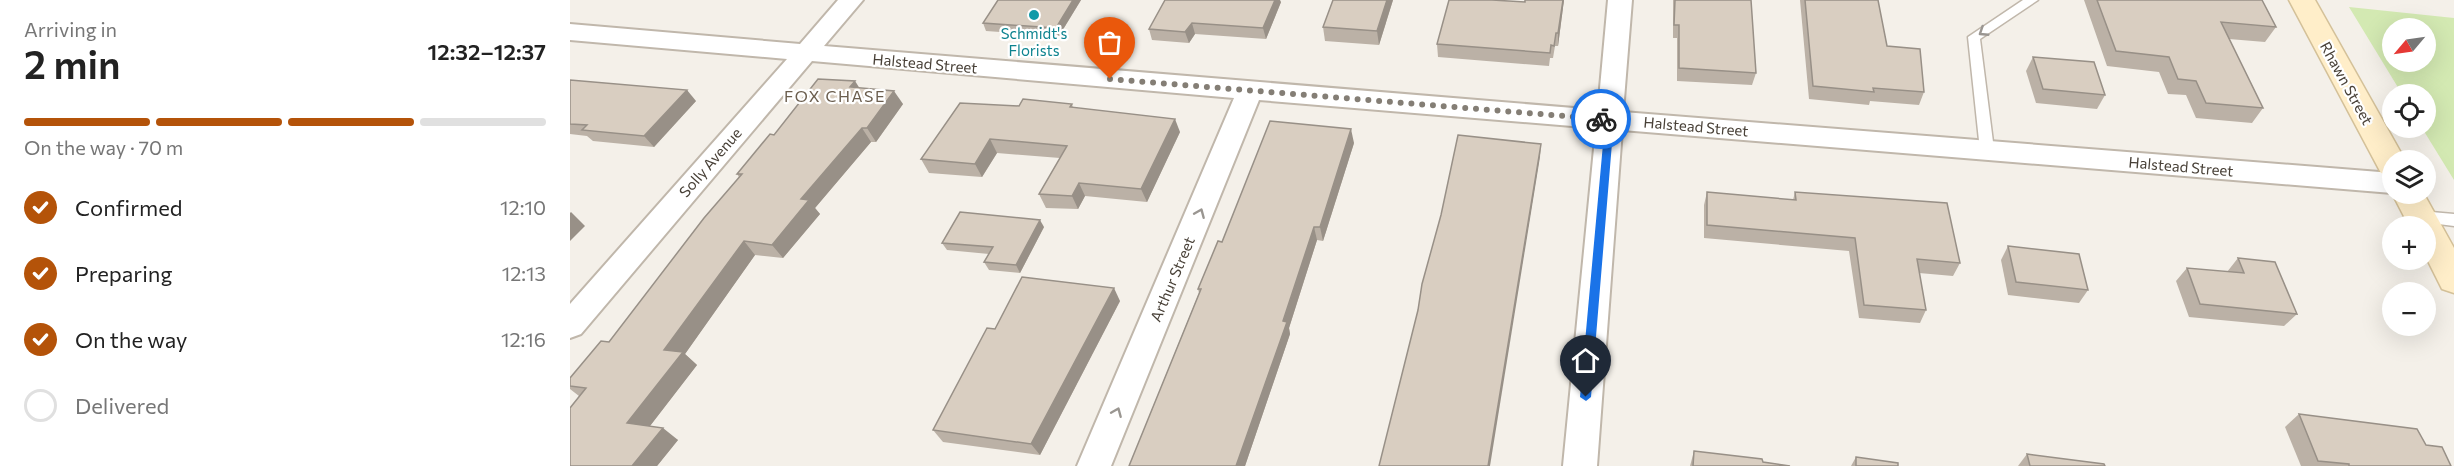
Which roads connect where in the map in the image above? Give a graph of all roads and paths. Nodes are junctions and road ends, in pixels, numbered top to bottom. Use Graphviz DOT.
graph roads {
  1 [pos="851,0"];
  2 [pos="1620,0"];
  3 [pos="2032,0"];
  4 [pos="2302,0"];
  5 [pos="570,32"];
  6 [pos="805,52"];
  7 [pos="1250,91"];
  8 [pos="1610,119"];
  9 [pos="1987,150"];
  10 [pos="2384,150"];
  11 [pos="2382,182"];
  12 [pos="2436,218"];
  13 [pos="2454,220"];
  14 [pos="2436,246"];
  15 [pos="2454,279"];
  16 [pos="570,325"];
  17 [pos="1094,466"];
  18 [pos="1580,466"];
  1 -- 6 [label="street, Solly Avenue"];
  2 -- 8 [label="street"];
  3 -- 9 [label="lane, one-way"];
  4 -- 10 [label="main road, Rhawn Street"];
  5 -- 6 [label="street, Halstead Street"];
  6 -- 7 [label="street, Halstead Street"];
  6 -- 16 [label="street, Solly Avenue"];
  7 -- 8 [label="street, Halstead Street"];
  17 -- 7 [label="street, Arthur Street, one-way"];
  8 -- 9 [label="street, Halstead Street"];
  8 -- 18 [label="street"];
  9 -- 11 [label="street, Halstead Street"];
  12 -- 13 [label="lane"];
  14 -- 15 [label="main road"];
}
